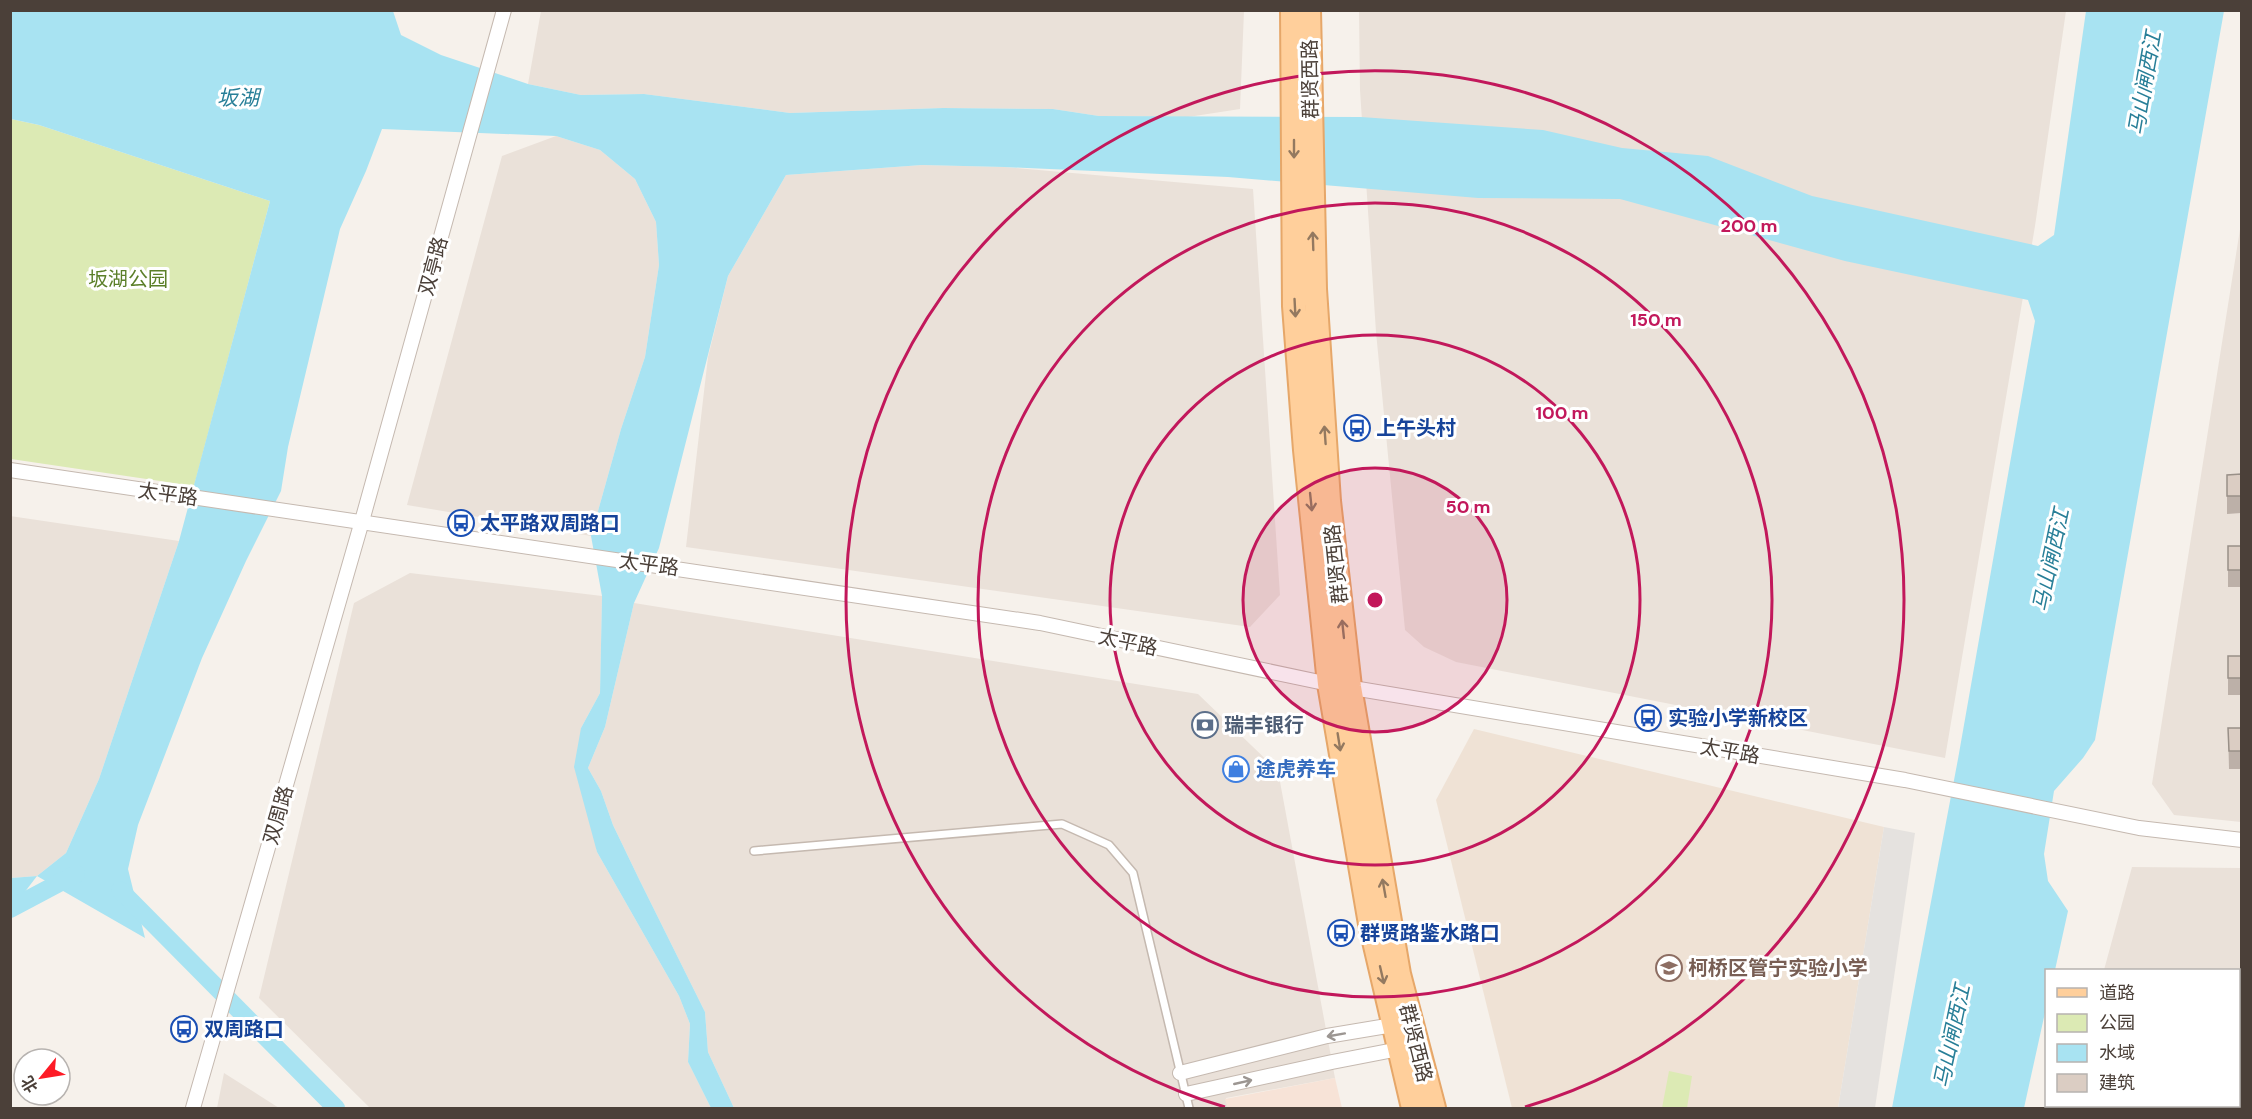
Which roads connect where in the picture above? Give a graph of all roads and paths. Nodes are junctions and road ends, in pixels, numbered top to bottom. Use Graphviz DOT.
graph roads {
  1 [pos="504,10"];
  2 [pos="1292,10"];
  3 [pos="1309,10"];
  4 [pos="1302,113"];
  5 [pos="10,470"];
  6 [pos="362,521"];
  7 [pos="1340,686"];
  8 [pos="2241,840"];
  9 [pos="754,851"];
  10 [pos="1394,1025"];
  11 [pos="1399,1049"];
  12 [pos="1180,1073"];
  13 [pos="1186,1094"];
  14 [pos="194,1108"];
  15 [pos="1189,1108"];
  16 [pos="1413,1108"];
  17 [pos="1434,1108"];
  1 -- 6 [label="street, 双亭路"];
  2 -- 4 [label="main road, 群贤西路"];
  3 -- 4 [label="main road, 群贤西路"];
  4 -- 7 [label="main road, 群贤西路"];
  5 -- 6 [label="street, 太平路"];
  6 -- 7 [label="street, 太平路"];
  6 -- 14 [label="street, 双周路"];
  7 -- 8 [label="street, 太平路"];
  7 -- 10 [label="main road, 群贤西路, one-way"];
  17 -- 7 [label="main road, 群贤西路, one-way"];
  9 -- 12 [label="lane"];
  10 -- 11 [label="main road, 群贤西路"];
  10 -- 12 [label="street, one-way"];
  13 -- 11 [label="street, one-way"];
  11 -- 16 [label="main road, 群贤西路"];
  12 -- 13 [label="lane"];
  13 -- 15 [label="lane"];
}
